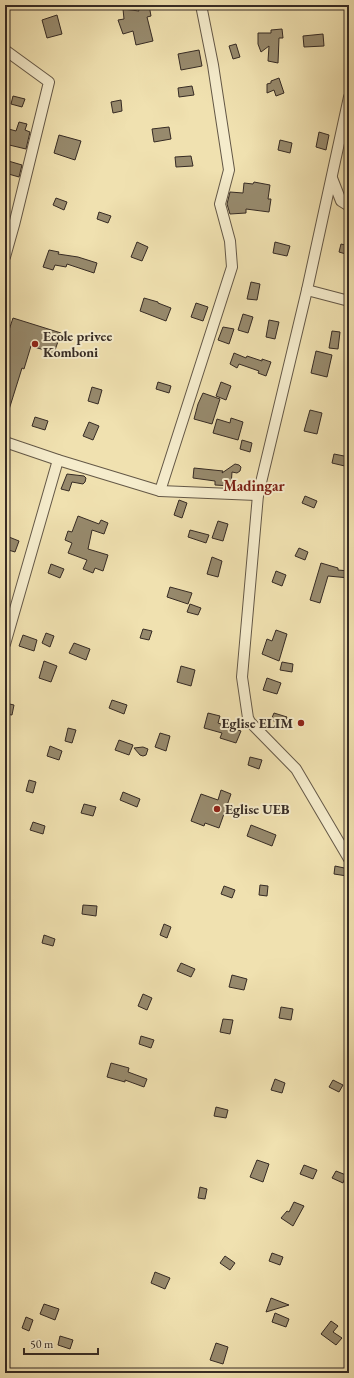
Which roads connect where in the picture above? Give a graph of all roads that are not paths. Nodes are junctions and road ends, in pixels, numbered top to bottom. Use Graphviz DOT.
graph roads {
  1 [pos="201,5"];
  2 [pos="5,50"];
  3 [pos="349,97"];
  4 [pos="332,178"];
  5 [pos="349,206"];
  6 [pos="5,257"];
  7 [pos="307,290"];
  8 [pos="349,301"];
  9 [pos="5,442"];
  10 [pos="58,460"];
  11 [pos="160,491"];
  12 [pos="258,495"];
  13 [pos="5,644"];
  14 [pos="349,859"];
  1 -- 11 [label="street"];
  2 -- 6 [label="street"];
  3 -- 4 [label="street"];
  4 -- 5 [label="street"];
  4 -- 7 [label="street"];
  7 -- 8 [label="street"];
  7 -- 12 [label="street"];
  9 -- 10 [label="street"];
  10 -- 11 [label="street"];
  10 -- 13 [label="street"];
  11 -- 12 [label="street"];
  12 -- 14 [label="street"];
}
